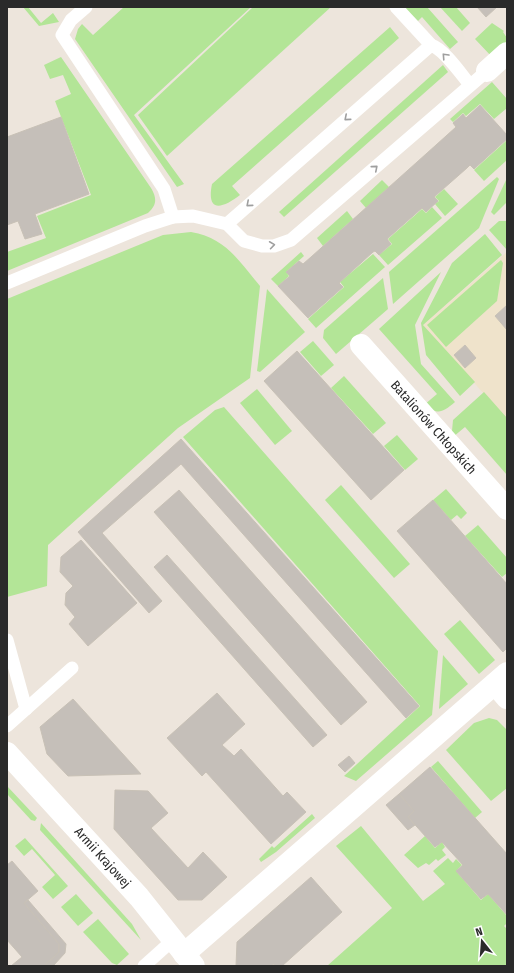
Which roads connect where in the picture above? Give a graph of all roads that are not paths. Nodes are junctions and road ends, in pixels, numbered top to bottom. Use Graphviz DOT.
graph roads {
  1 [pos="86,7"];
  2 [pos="396,7"];
  3 [pos="431,45"];
  4 [pos="507,53"];
  5 [pos="487,71"];
  6 [pos="470,85"];
  7 [pos="173,217"];
  8 [pos="227,224"];
  9 [pos="7,283"];
  10 [pos="361,345"];
  11 [pos="507,509"];
  12 [pos="7,640"];
  13 [pos="72,668"];
  14 [pos="503,685"];
  15 [pos="26,709"];
  16 [pos="7,726"];
  17 [pos="7,753"];
  18 [pos="184,953"];
  19 [pos="144,966"];
  1 -- 7 [label="lane"];
  2 -- 3 [label="lane"];
  6 -- 3 [label="lane, one-way"];
  3 -- 8 [label="lane, one-way"];
  4 -- 5 [label="street"];
  5 -- 6 [label="lane"];
  8 -- 6 [label="lane, one-way"];
  7 -- 8 [label="lane"];
  7 -- 9 [label="lane"];
  10 -- 11 [label="street, Batalionów Chłopskich"];
  12 -- 15 [label="lane"];
  13 -- 15 [label="lane"];
  14 -- 18 [label="street"];
  15 -- 16 [label="lane"];
  17 -- 18 [label="street, Armii Krajowej"];
  18 -- 19 [label="lane"];
}
